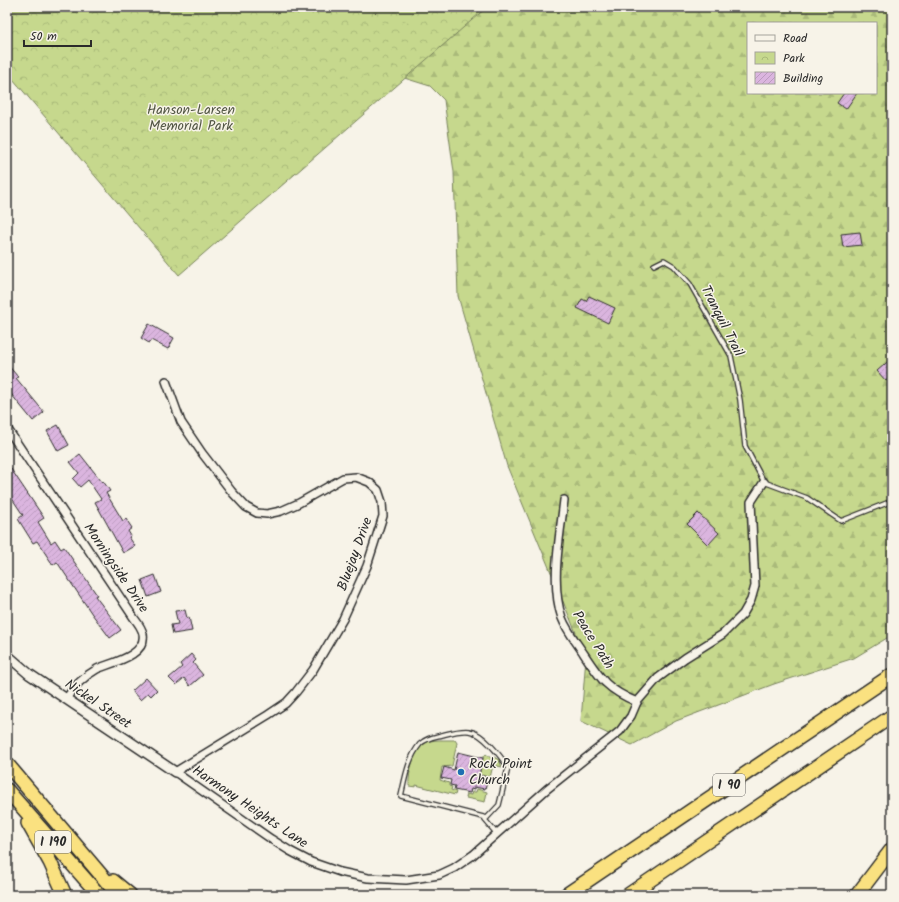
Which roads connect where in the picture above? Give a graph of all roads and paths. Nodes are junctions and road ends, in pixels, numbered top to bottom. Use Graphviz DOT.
graph roads {
  1 [pos="654,265"];
  2 [pos="166,381"];
  3 [pos="7,428"];
  4 [pos="764,482"];
  5 [pos="564,500"];
  6 [pos="892,501"];
  7 [pos="7,655"];
  8 [pos="892,675"];
  9 [pos="66,699"];
  10 [pos="637,702"];
  11 [pos="892,716"];
  12 [pos="7,764"];
  13 [pos="175,772"];
  14 [pos="7,790"];
  15 [pos="7,794"];
  16 [pos="487,818"];
  17 [pos="497,834"];
  18 [pos="80,849"];
  19 [pos="892,850"];
  20 [pos="65,895"];
  21 [pos="99,895"];
  22 [pos="118,895"];
  23 [pos="130,895"];
  24 [pos="566,895"];
  25 [pos="628,895"];
  26 [pos="857,895"];
  1 -- 4 [label="lane, Tranquil Trail"];
  2 -- 13 [label="street, Bluejay Drive"];
  3 -- 9 [label="street, Morningside Drive"];
  4 -- 6 [label="lane"];
  4 -- 10 [label="street, Harmony Heights Lane"];
  5 -- 10 [label="street, Peace Path"];
  7 -- 9 [label="street, Nickel Street"];
  8 -- 24 [label="highway, I 90"];
  9 -- 13 [label="street, Nickel Street"];
  10 -- 17 [label="street, Harmony Heights Lane"];
  11 -- 25 [label="highway, I 90"];
  12 -- 18 [label="highway, I 190"];
  13 -- 17 [label="street, Harmony Heights Lane"];
  14 -- 21 [label="highway, I 190"];
  15 -- 20 [label="highway, I 190"];
  16 -- 16 [label="lane"];
  16 -- 17 [label="lane"];
  18 -- 22 [label="highway, I 190"];
  18 -- 23 [label="highway, I 190"];
  19 -- 26 [label="highway"];
}
